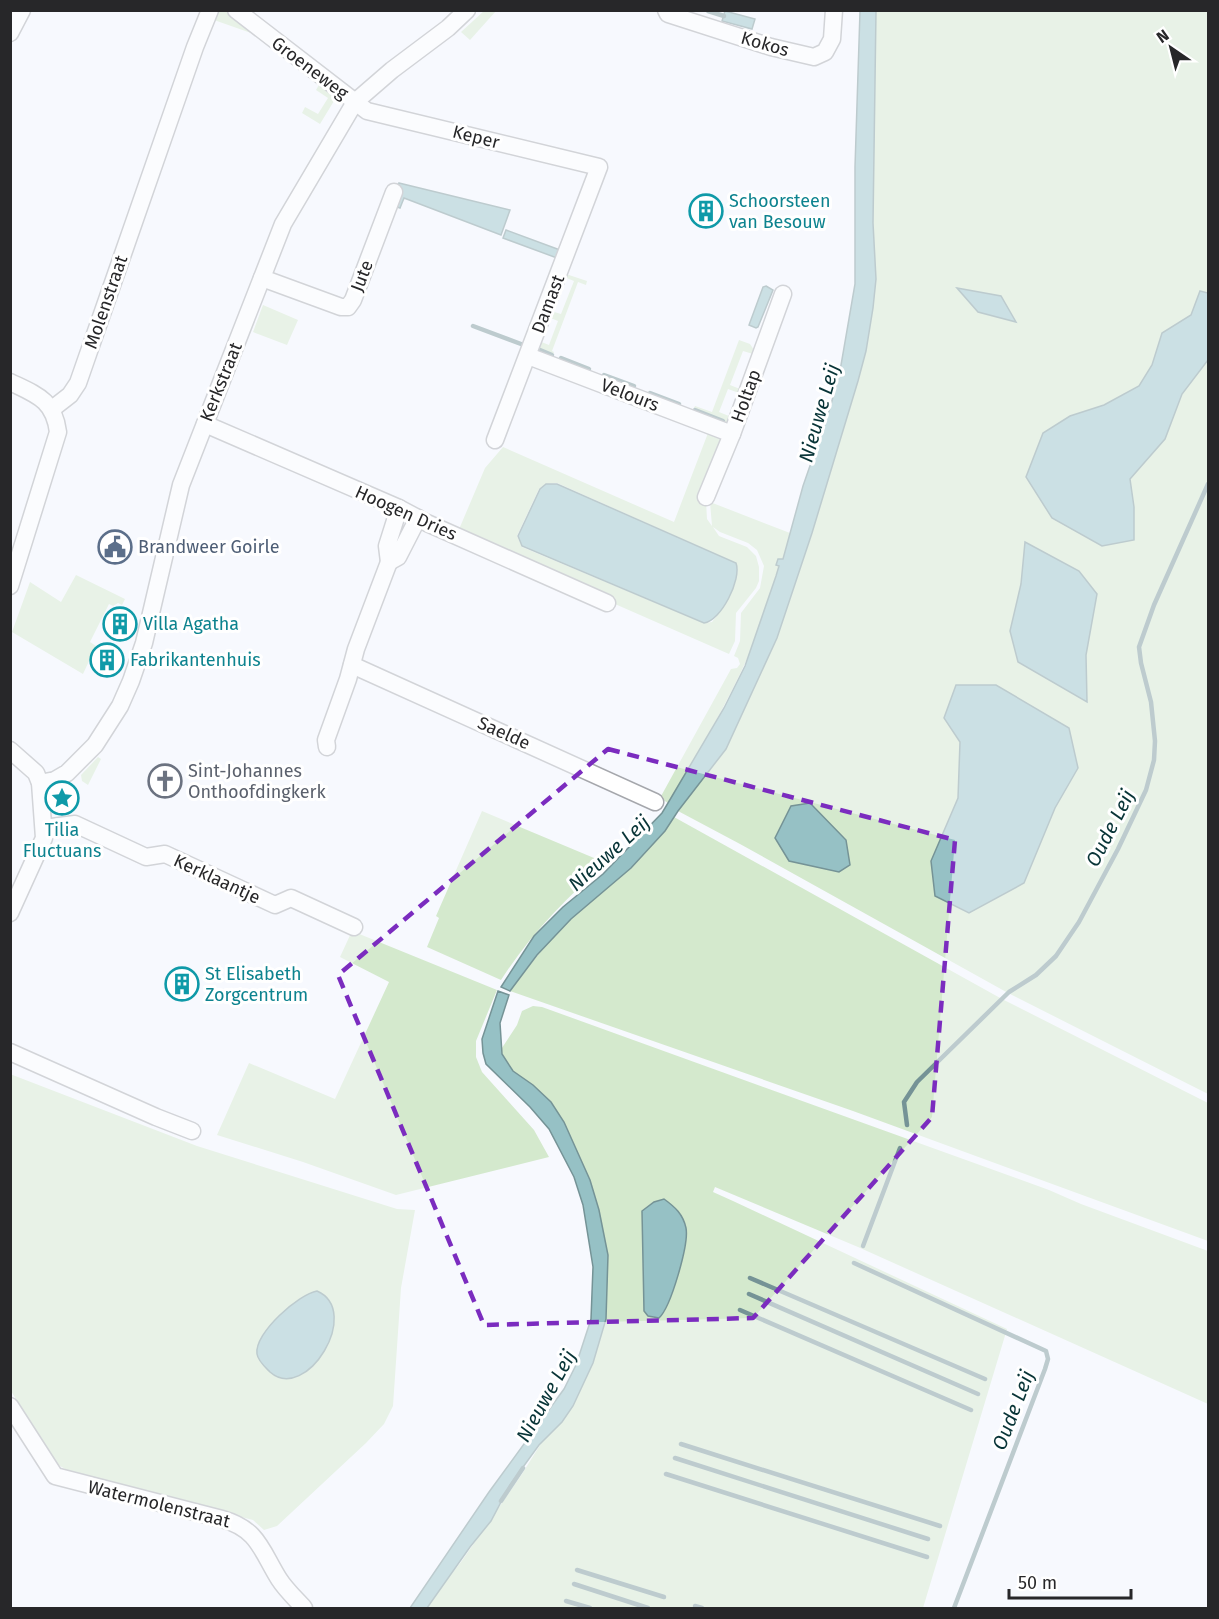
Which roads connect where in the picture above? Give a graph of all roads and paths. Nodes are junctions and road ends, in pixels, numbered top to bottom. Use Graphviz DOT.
graph roads {
  1 [pos="22,10"];
  2 [pos="210,10"];
  3 [pos="236,10"];
  4 [pos="467,10"];
  5 [pos="666,10"];
  6 [pos="834,10"];
  7 [pos="10,33"];
  8 [pos="355,102"];
  9 [pos="599,167"];
  10 [pos="394,192"];
  11 [pos="262,278"];
  12 [pos="783,294"];
  13 [pos="528,356"];
  14 [pos="10,382"];
  15 [pos="52,409"];
  16 [pos="205,424"];
  17 [pos="732,434"];
  18 [pos="495,440"];
  19 [pos="706,497"];
  20 [pos="399,508"];
  21 [pos="418,518"];
  22 [pos="389,562"];
  23 [pos="10,586"];
  24 [pos="607,603"];
  25 [pos="352,664"];
  26 [pos="327,747"];
  27 [pos="10,750"];
  28 [pos="40,783"];
  29 [pos="655,802"];
  30 [pos="44,828"];
  31 [pos="10,913"];
  32 [pos="354,927"];
  33 [pos="10,1052"];
  34 [pos="192,1131"];
  35 [pos="10,1406"];
  36 [pos="304,1608"];
  1 -- 7 [label="street"];
  2 -- 15 [label="street, Molenstraat"];
  3 -- 8 [label="street, Groeneweg"];
  4 -- 8 [label="street, Kerkstraat"];
  5 -- 6 [label="street, Kokos"];
  8 -- 9 [label="street, Keper"];
  8 -- 11 [label="street, Kerkstraat"];
  9 -- 13 [label="street, Damast"];
  10 -- 11 [label="street, Jute"];
  11 -- 16 [label="street, Kerkstraat"];
  12 -- 17 [label="street, Holtap"];
  13 -- 17 [label="street, Velours"];
  13 -- 18 [label="street, Damast"];
  14 -- 15 [label="street"];
  15 -- 23 [label="street"];
  16 -- 20 [label="street, Hoogen Dries"];
  16 -- 28 [label="street, Kerkstraat"];
  17 -- 19 [label="street, Holtap"];
  20 -- 21 [label="street, Hoogen Dries"];
  20 -- 22 [label="street"];
  21 -- 22 [label="street"];
  21 -- 24 [label="street, Hoogen Dries"];
  22 -- 25 [label="street"];
  25 -- 26 [label="street"];
  25 -- 29 [label="street, Saelde"];
  27 -- 28 [label="street"];
  28 -- 30 [label="street"];
  30 -- 31 [label="street"];
  30 -- 32 [label="street, Kerklaantje"];
  33 -- 34 [label="street"];
  35 -- 36 [label="street, Watermolenstraat"];
}
